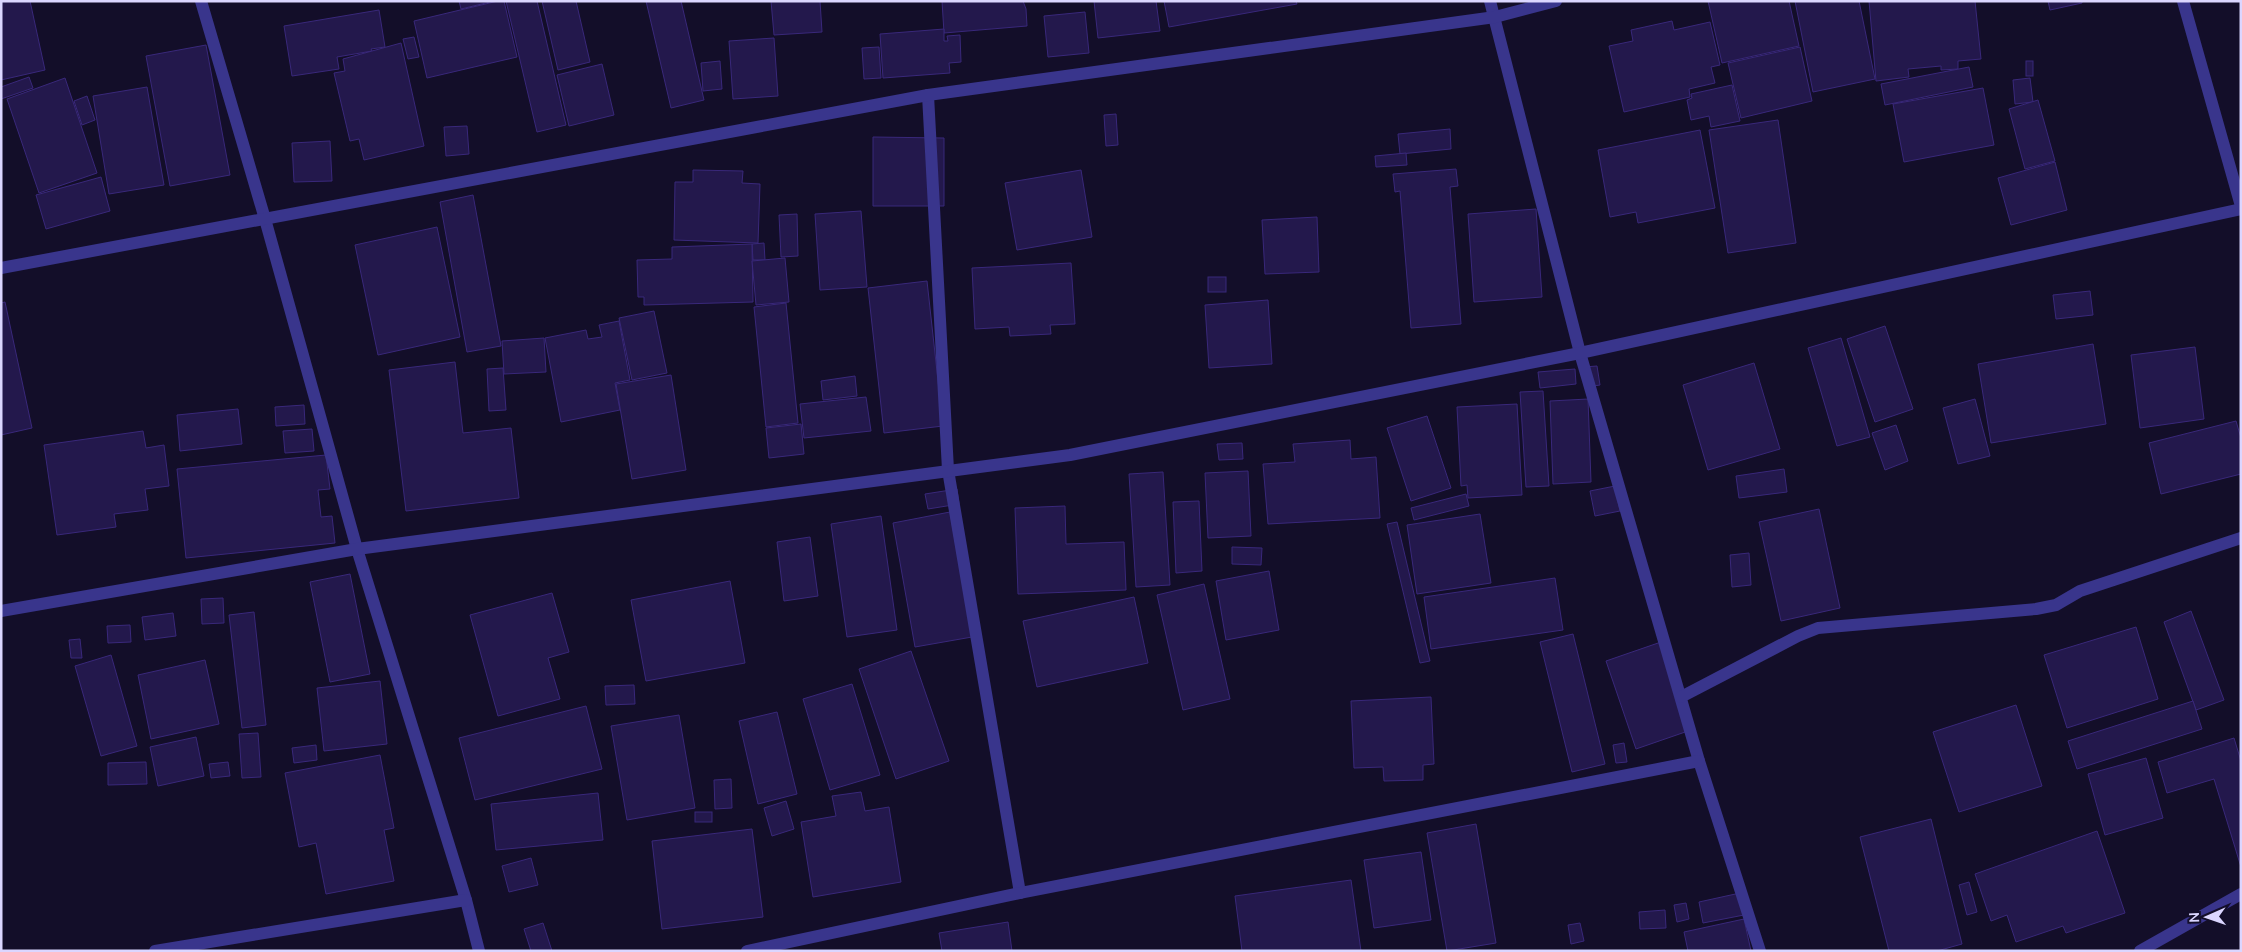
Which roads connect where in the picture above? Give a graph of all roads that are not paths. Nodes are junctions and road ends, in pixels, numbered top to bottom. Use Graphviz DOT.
graph roads {
  1 [pos="201,1"];
  2 [pos="1490,1"];
  3 [pos="1556,1"];
  4 [pos="2182,1"];
  5 [pos="1495,17"];
  6 [pos="928,95"];
  7 [pos="2237,178"];
  8 [pos="2241,207"];
  9 [pos="265,219"];
  10 [pos="1,268"];
  11 [pos="1580,353"];
  12 [pos="948,470"];
  13 [pos="2241,538"];
  14 [pos="357,548"];
  15 [pos="1,611"];
  16 [pos="1681,697"];
  17 [pos="1699,761"];
  18 [pos="1020,893"];
  19 [pos="2241,894"];
  20 [pos="466,900"];
  21 [pos="155,951"];
  22 [pos="479,951"];
  23 [pos="747,951"];
  24 [pos="1760,951"];
  25 [pos="2140,951"];
  1 -- 9 [label="street"];
  2 -- 5 [label="street"];
  3 -- 5 [label="street"];
  4 -- 7 [label="street"];
  5 -- 6 [label="street"];
  5 -- 11 [label="street"];
  6 -- 9 [label="street"];
  6 -- 12 [label="street"];
  7 -- 8 [label="street"];
  8 -- 11 [label="street"];
  9 -- 10 [label="street"];
  9 -- 14 [label="street"];
  11 -- 12 [label="street"];
  11 -- 16 [label="street"];
  12 -- 14 [label="street"];
  12 -- 18 [label="street"];
  13 -- 16 [label="street"];
  14 -- 15 [label="street"];
  14 -- 20 [label="street"];
  16 -- 17 [label="street"];
  17 -- 18 [label="street"];
  17 -- 24 [label="street"];
  18 -- 23 [label="street"];
  19 -- 25 [label="street"];
  20 -- 21 [label="street"];
  20 -- 22 [label="street"];
}
